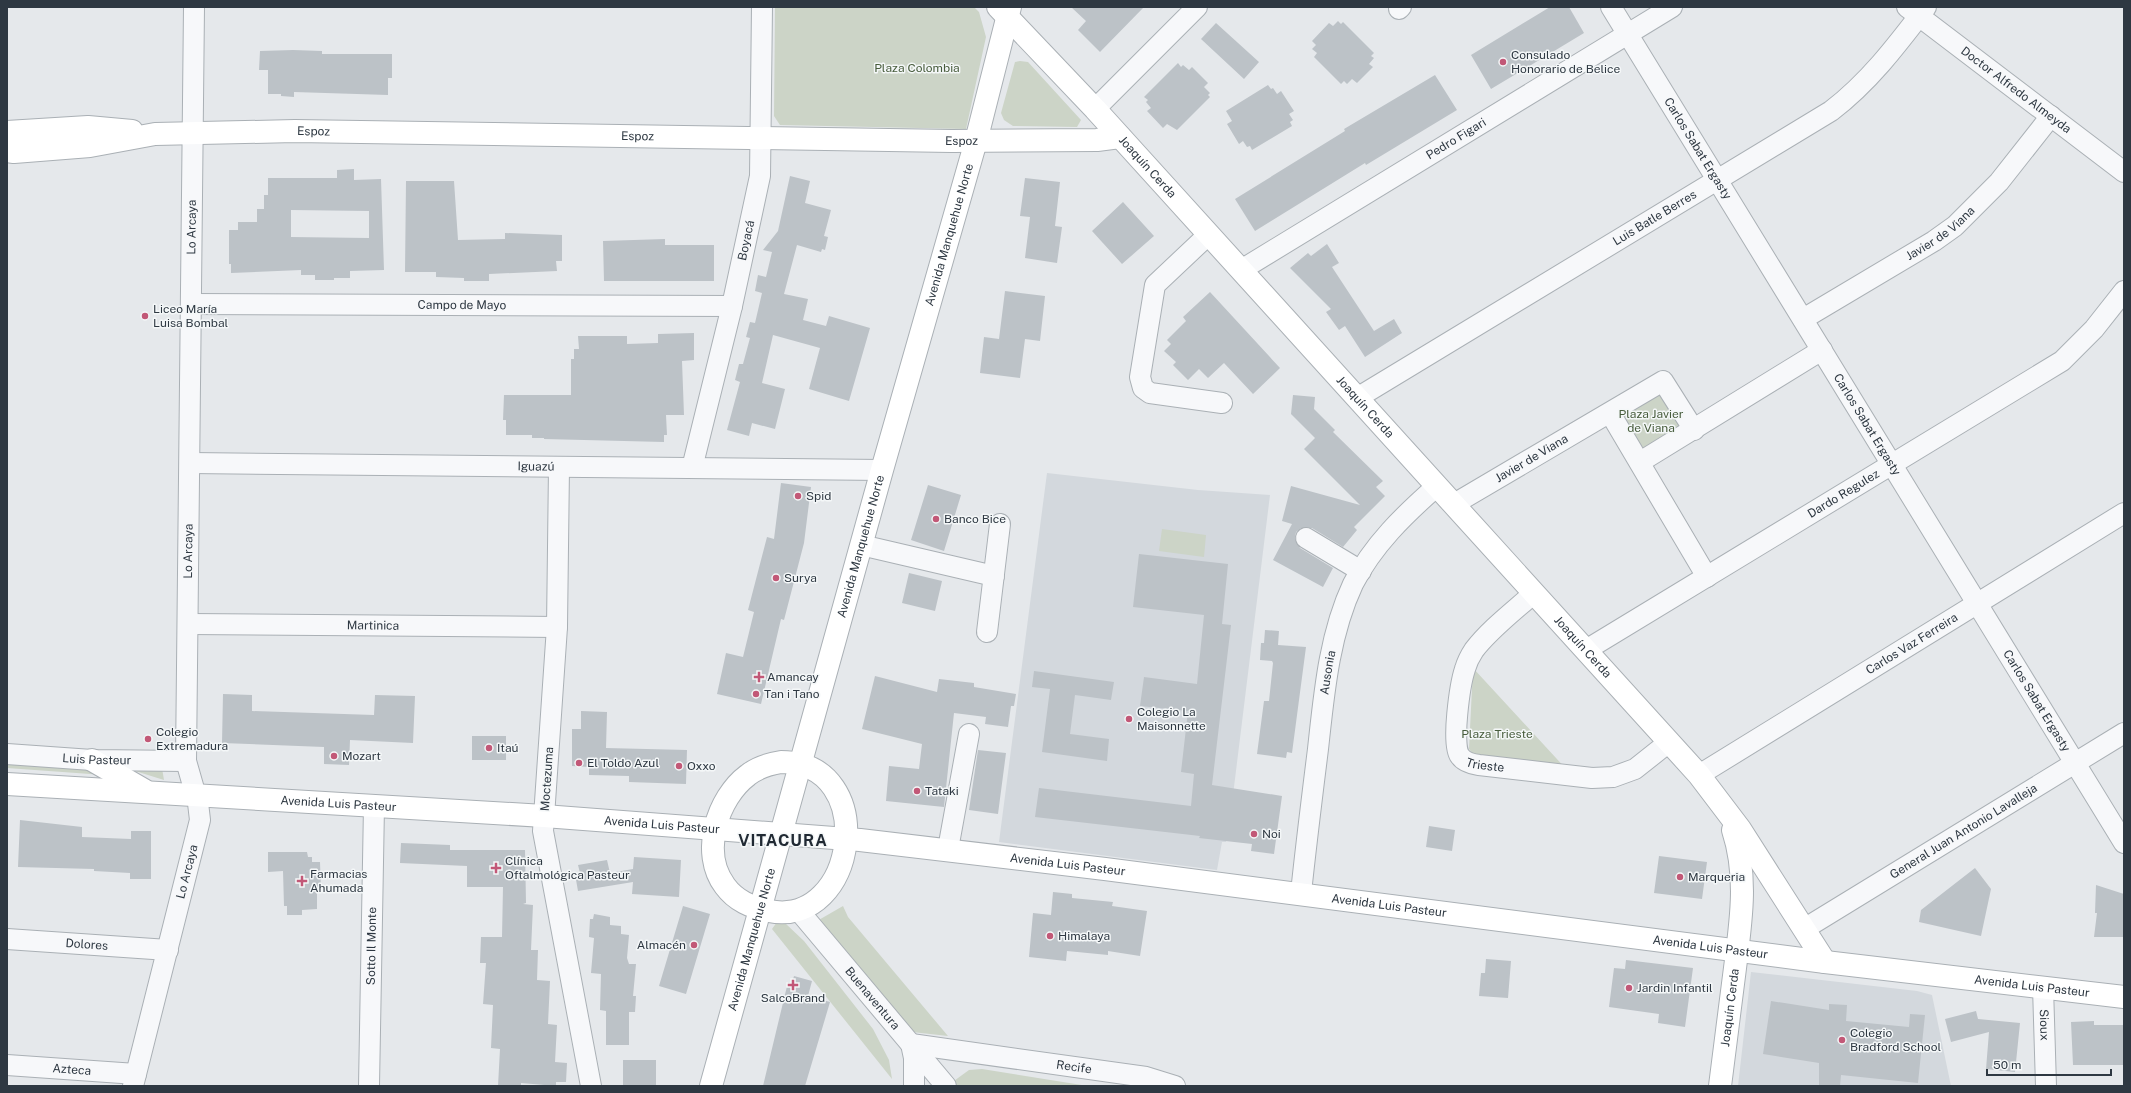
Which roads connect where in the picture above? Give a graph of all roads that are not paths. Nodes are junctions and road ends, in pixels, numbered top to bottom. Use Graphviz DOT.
graph roads {
  1 [pos="194,7"];
  2 [pos="762,7"];
  3 [pos="1197,7"];
  4 [pos="1612,7"];
  5 [pos="1672,7"];
  6 [pos="1005,10"];
  7 [pos="1917,10"];
  8 [pos="1628,34"];
  9 [pos="1095,109"];
  10 [pos="2050,116"];
  11 [pos="7,132"];
  12 [pos="192,132"];
  13 [pos="156,134"];
  14 [pos="1120,137"];
  15 [pos="762,139"];
  16 [pos="976,141"];
  17 [pos="7,151"];
  18 [pos="2124,172"];
  19 [pos="1718,178"];
  20 [pos="1208,234"];
  21 [pos="1241,270"];
  22 [pos="2124,291"];
  23 [pos="192,304"];
  24 [pos="732,306"];
  25 [pos="1803,319"];
  26 [pos="1822,350"];
  27 [pos="1357,398"];
  28 [pos="1222,403"];
  29 [pos="1610,413"];
  30 [pos="1694,430"];
  31 [pos="1640,462"];
  32 [pos="190,463"];
  33 [pos="1893,464"];
  34 [pos="559,467"];
  35 [pos="692,468"];
  36 [pos="882,470"];
  37 [pos="1437,486"];
  38 [pos="1454,504"];
  39 [pos="2124,513"];
  40 [pos="1000,524"];
  41 [pos="1306,538"];
  42 [pos="861,545"];
  43 [pos="1361,571"];
  44 [pos="994,576"];
  45 [pos="1707,577"];
  46 [pos="1534,593"];
  47 [pos="1976,603"];
  48 [pos="188,624"];
  49 [pos="557,627"];
  50 [pos="987,632"];
  51 [pos="1586,650"];
  52 [pos="2124,733"];
  53 [pos="969,734"];
  54 [pos="1669,742"];
  55 [pos="7,754"];
  56 [pos="92,760"];
  57 [pos="186,761"];
  58 [pos="800,763"];
  59 [pos="2076,763"];
  60 [pos="1699,775"];
  61 [pos="7,784"];
  62 [pos="148,792"];
  63 [pos="196,796"];
  64 [pos="374,806"];
  65 [pos="1726,812"];
  66 [pos="544,816"];
  67 [pos="715,828"];
  68 [pos="780,833"];
  69 [pos="845,838"];
  70 [pos="2124,843"];
  71 [pos="948,849"];
  72 [pos="1301,894"];
  73 [pos="760,909"];
  74 [pos="799,910"];
  75 [pos="1804,930"];
  76 [pos="7,939"];
  77 [pos="168,950"];
  78 [pos="1737,950"];
  79 [pos="1825,962"];
  80 [pos="2043,987"];
  81 [pos="2124,997"];
  82 [pos="911,1044"];
  83 [pos="971,1054"];
  84 [pos="7,1065"];
  85 [pos="134,1080"];
  86 [pos="943,1082"];
  87 [pos="369,1086"];
  88 [pos="590,1086"];
  89 [pos="711,1086"];
  90 [pos="914,1086"];
  91 [pos="1175,1086"];
  92 [pos="1720,1086"];
  93 [pos="2046,1086"];
  1 -- 12 [label="street, Lo Arcaya"];
  2 -- 15 [label="street, Boyacá"];
  3 -- 9 [label="street"];
  4 -- 8 [label="street, Carlos Sabat Ergasty"];
  5 -- 8 [label="street, Pedro Figari"];
  6 -- 9 [label="street, Joaquín Cerda"];
  6 -- 16 [label="street, Avenida Manquehue Norte"];
  7 -- 10 [label="street, Doctor Alfredo Almeyda"];
  7 -- 19 [label="street, Luis Batle Berres"];
  8 -- 19 [label="street, Carlos Sabat Ergasty"];
  8 -- 21 [label="street, Pedro Figari"];
  9 -- 14 [label="street, Joaquín Cerda"];
  10 -- 18 [label="street, Doctor Alfredo Almeyda"];
  10 -- 25 [label="street, Javier de Viana"];
  11 -- 13 [label="street, Espoz"];
  12 -- 13 [label="street, Espoz"];
  12 -- 15 [label="street, Espoz"];
  12 -- 23 [label="street, Lo Arcaya"];
  13 -- 17 [label="street, Espoz"];
  14 -- 16 [label="street, Espoz"];
  14 -- 20 [label="street, Joaquín Cerda"];
  15 -- 16 [label="street, Espoz"];
  15 -- 24 [label="street, Boyacá"];
  16 -- 36 [label="street, Avenida Manquehue Norte"];
  19 -- 25 [label="street, Carlos Sabat Ergasty"];
  19 -- 27 [label="street, Luis Batle Berres"];
  20 -- 21 [label="street, Joaquín Cerda"];
  20 -- 28 [label="street"];
  21 -- 27 [label="street, Joaquín Cerda"];
  22 -- 33 [label="street, Dardo Regulez"];
  23 -- 24 [label="street, Campo de Mayo"];
  23 -- 32 [label="street, Lo Arcaya"];
  24 -- 35 [label="street, Boyacá"];
  25 -- 26 [label="street, Carlos Sabat Ergasty"];
  26 -- 30 [label="street"];
  26 -- 33 [label="street, Carlos Sabat Ergasty"];
  27 -- 37 [label="street, Joaquín Cerda"];
  29 -- 30 [label="street, Javier de Viana"];
  29 -- 31 [label="street"];
  29 -- 38 [label="street, Javier de Viana"];
  30 -- 31 [label="street"];
  31 -- 45 [label="street"];
  32 -- 34 [label="street, Iguazú"];
  32 -- 48 [label="street, Lo Arcaya"];
  33 -- 45 [label="street, Dardo Regulez"];
  33 -- 47 [label="street, Carlos Sabat Ergasty"];
  34 -- 35 [label="street, Iguazú"];
  34 -- 49 [label="street, Moctezuma"];
  35 -- 36 [label="street, Iguazú"];
  36 -- 42 [label="street, Avenida Manquehue Norte"];
  37 -- 38 [label="street, Joaquín Cerda"];
  37 -- 43 [label="street, Ausonia"];
  38 -- 46 [label="street, Joaquín Cerda"];
  39 -- 47 [label="street, Carlos Vaz Ferreira"];
  40 -- 44 [label="street"];
  41 -- 43 [label="street"];
  42 -- 44 [label="street"];
  42 -- 58 [label="street, Avenida Manquehue Norte"];
  43 -- 72 [label="street, Ausonia"];
  44 -- 50 [label="street"];
  45 -- 51 [label="street, Dardo Regulez"];
  46 -- 51 [label="street, Joaquín Cerda"];
  46 -- 54 [label="street, Trieste"];
  47 -- 59 [label="street, Carlos Sabat Ergasty"];
  47 -- 60 [label="street, Carlos Vaz Ferreira"];
  48 -- 49 [label="street, Martinica"];
  48 -- 57 [label="street, Lo Arcaya"];
  49 -- 66 [label="street, Moctezuma"];
  51 -- 54 [label="street, Joaquín Cerda"];
  52 -- 59 [label="street, General Juan Antonio Lavalleja"];
  53 -- 71 [label="street"];
  54 -- 60 [label="street, Joaquín Cerda"];
  55 -- 56 [label="street, Luis Pasteur"];
  56 -- 57 [label="street, Luis Pasteur"];
  56 -- 62 [label="street"];
  57 -- 63 [label="street, Lo Arcaya"];
  58 -- 67 [label="street"];
  58 -- 68 [label="street, Avenida Manquehue Norte"];
  58 -- 69 [label="street"];
  59 -- 70 [label="street, Carlos Sabat Ergasty"];
  59 -- 75 [label="street, General Juan Antonio Lavalleja"];
  60 -- 65 [label="street, Joaquín Cerda"];
  61 -- 62 [label="street, Avenida Luis Pasteur"];
  62 -- 63 [label="street, Avenida Luis Pasteur"];
  63 -- 64 [label="street, Avenida Luis Pasteur"];
  63 -- 77 [label="street, Lo Arcaya"];
  64 -- 66 [label="street, Avenida Luis Pasteur"];
  64 -- 87 [label="street, Sotto Il Monte"];
  65 -- 75 [label="street, Joaquín Cerda"];
  65 -- 78 [label="street, Joaquín Cerda"];
  66 -- 67 [label="street, Avenida Luis Pasteur"];
  66 -- 88 [label="street, Moctezuma"];
  67 -- 68 [label="street, Avenida Luis Pasteur"];
  67 -- 73 [label="street"];
  68 -- 69 [label="street, Avenida Luis Pasteur"];
  68 -- 73 [label="street, Avenida Manquehue Norte"];
  69 -- 71 [label="street, Avenida Luis Pasteur"];
  69 -- 74 [label="street"];
  71 -- 72 [label="street, Avenida Luis Pasteur"];
  72 -- 78 [label="street, Avenida Luis Pasteur"];
  73 -- 74 [label="street"];
  73 -- 89 [label="street, Avenida Manquehue Norte"];
  74 -- 82 [label="street, Buenaventura"];
  75 -- 79 [label="street, Joaquín Cerda"];
  76 -- 77 [label="street, Dolores"];
  77 -- 85 [label="street, Lo Arcaya"];
  78 -- 79 [label="street, Avenida Luis Pasteur"];
  78 -- 92 [label="street, Joaquín Cerda"];
  79 -- 80 [label="street, Avenida Luis Pasteur"];
  80 -- 81 [label="street, Avenida Luis Pasteur"];
  80 -- 93 [label="street, Sioux"];
  82 -- 83 [label="street, Recife"];
  82 -- 86 [label="street, Buenaventura"];
  82 -- 90 [label="street"];
  83 -- 86 [label="street, Recife"];
  83 -- 91 [label="street, Recife"];
  84 -- 85 [label="street, Azteca"];
}
